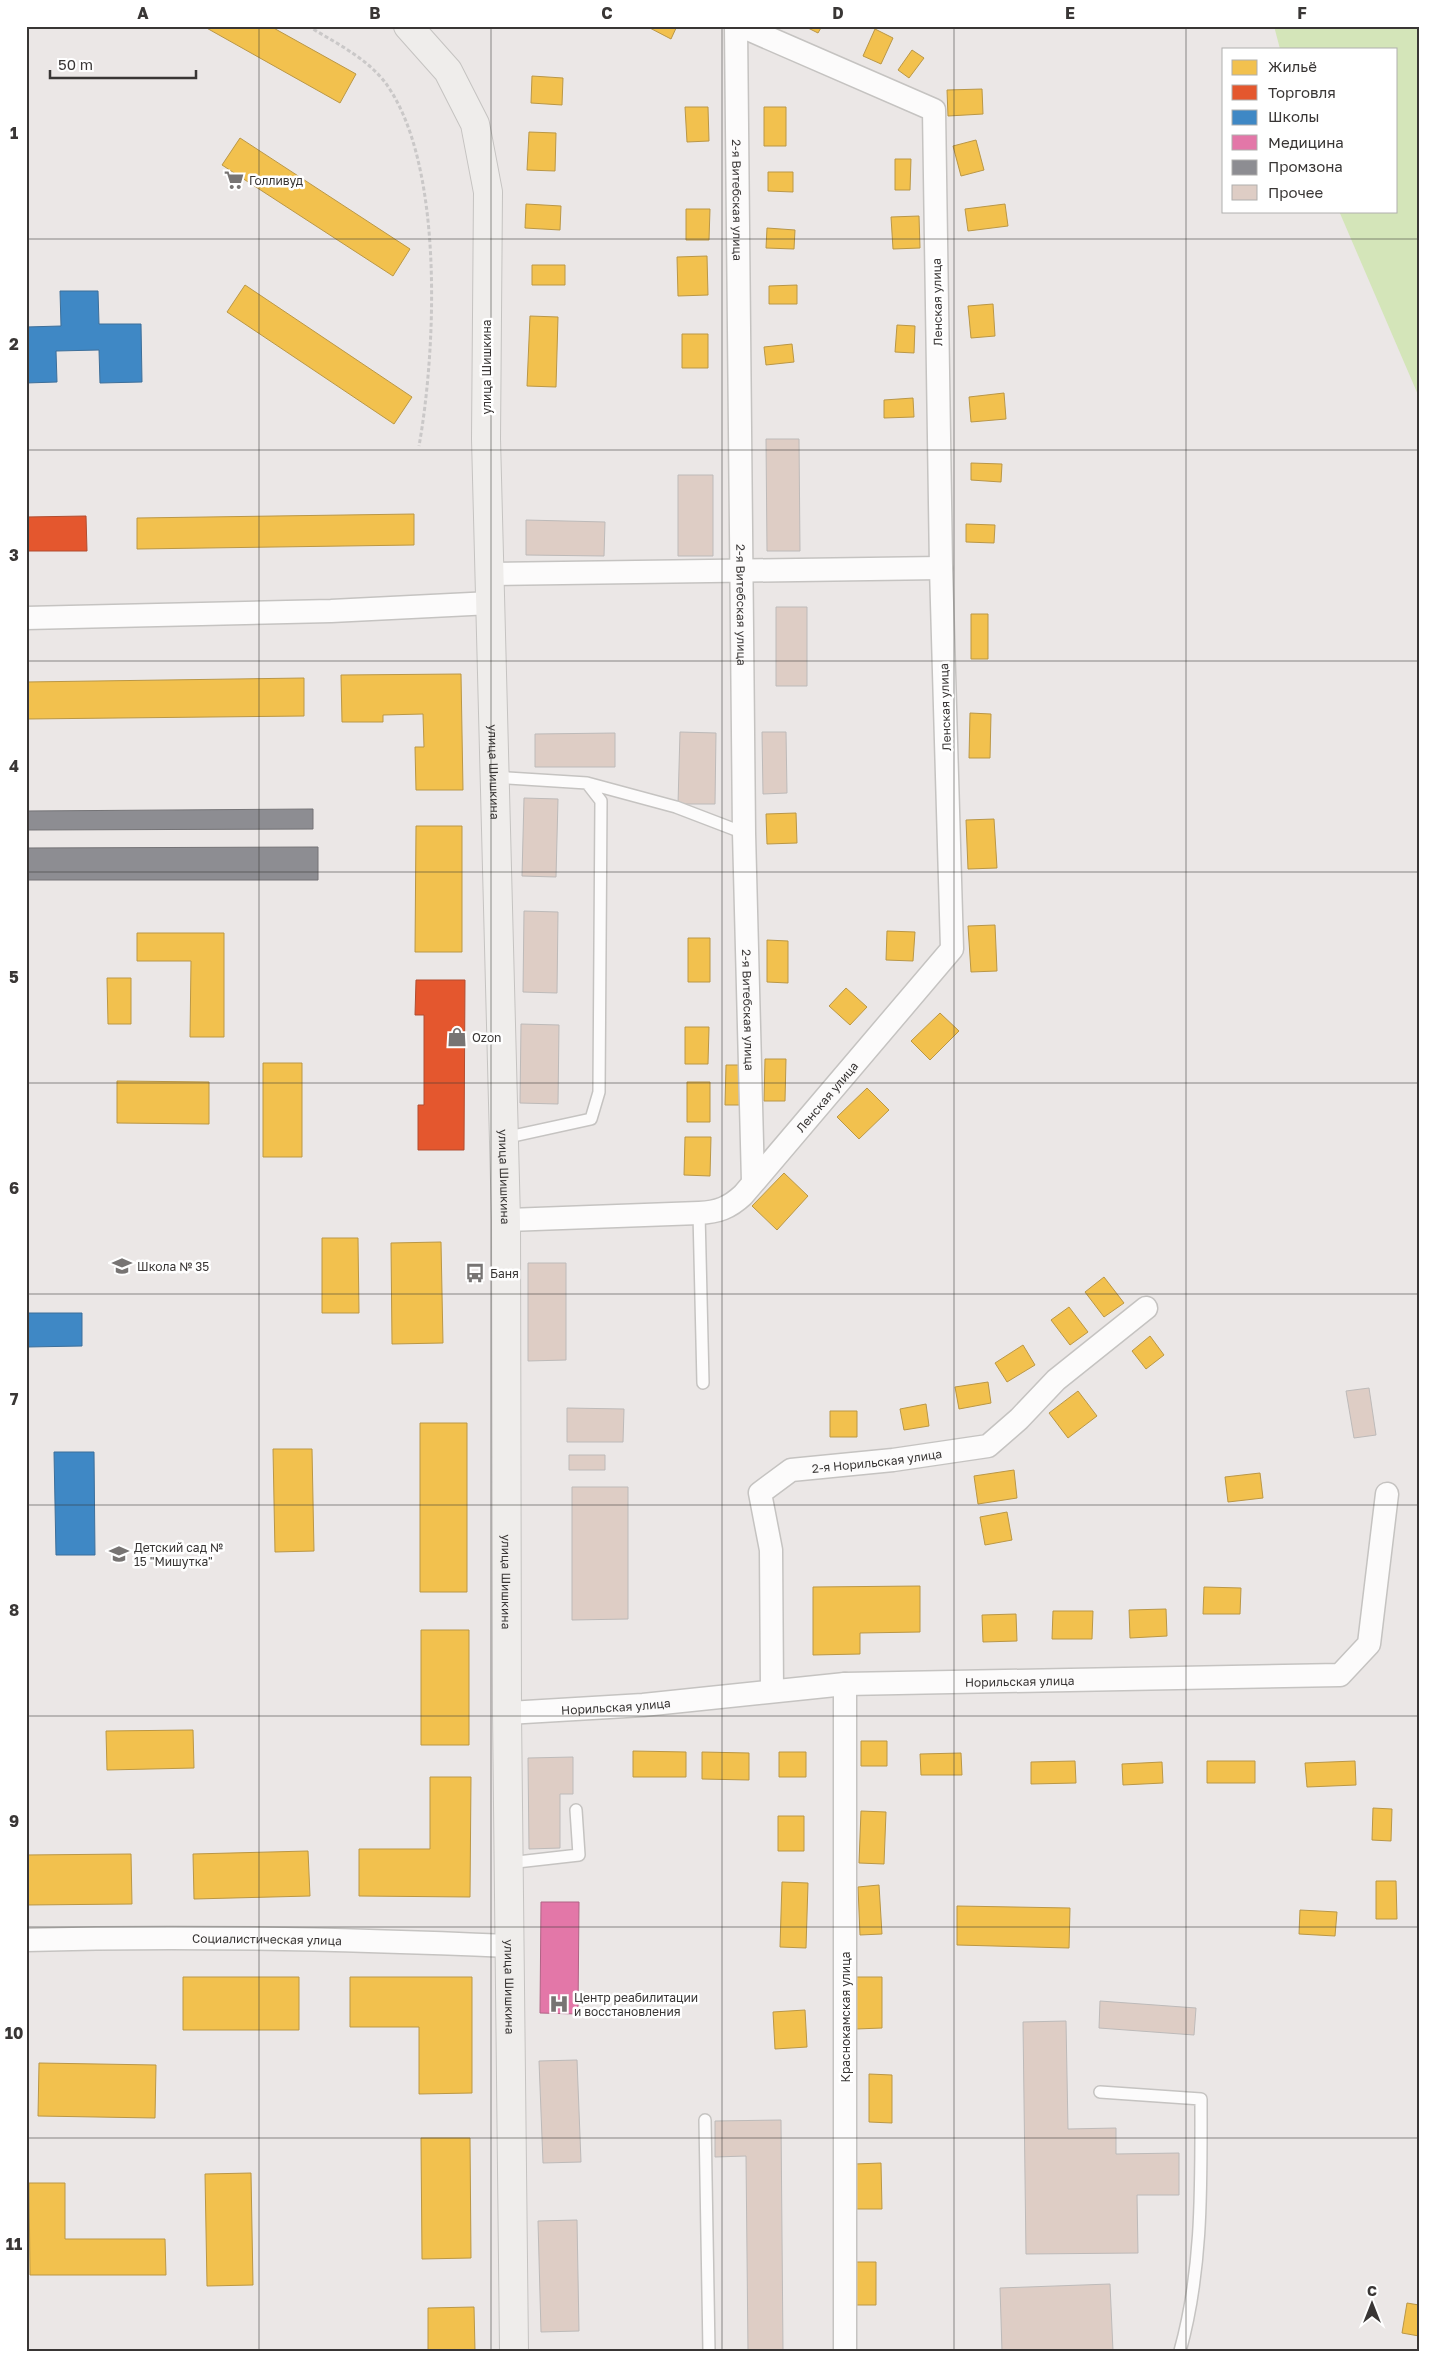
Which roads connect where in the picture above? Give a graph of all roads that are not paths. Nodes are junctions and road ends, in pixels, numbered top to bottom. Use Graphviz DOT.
graph roads {
  1 [pos="408,26"];
  2 [pos="736,26"];
  3 [pos="741,26"];
  4 [pos="941,568"];
  5 [pos="741,571"];
  6 [pos="490,574"];
  7 [pos="491,603"];
  8 [pos="26,618"];
  9 [pos="494,777"];
  10 [pos="587,783"];
  11 [pos="744,833"];
  12 [pos="504,1138"];
  13 [pos="752,1182"];
  14 [pos="699,1214"];
  15 [pos="506,1220"];
  16 [pos="1146,1308"];
  17 [pos="703,1383"];
  18 [pos="1387,1494"];
  19 [pos="845,1684"];
  20 [pos="772,1691"];
  21 [pos="507,1713"];
  22 [pos="576,1810"];
  23 [pos="508,1863"];
  24 [pos="26,1940"];
  25 [pos="509,1946"];
  26 [pos="1100,2092"];
  27 [pos="705,2120"];
  28 [pos="514,2351"];
  29 [pos="708,2351"];
  30 [pos="845,2351"];
  31 [pos="1180,2351"];
  1 -- 6 [label="main road, улица Шишкина"];
  2 -- 5 [label="street, 2-я Витебская улица"];
  3 -- 4 [label="street, Ленская улица"];
  4 -- 5 [label="street"];
  4 -- 13 [label="street, Ленская улица"];
  5 -- 6 [label="street"];
  5 -- 11 [label="street, 2-я Витебская улица"];
  6 -- 7 [label="main road, улица Шишкина"];
  7 -- 8 [label="street"];
  7 -- 9 [label="main road, улица Шишкина"];
  9 -- 10 [label="lane"];
  9 -- 12 [label="main road, улица Шишкина"];
  10 -- 11 [label="lane"];
  10 -- 12 [label="lane"];
  11 -- 13 [label="street, 2-я Витебская улица"];
  12 -- 15 [label="main road, улица Шишкина"];
  13 -- 14 [label="street, Ленская улица"];
  14 -- 15 [label="street, Ленская улица"];
  14 -- 17 [label="lane"];
  15 -- 21 [label="main road, улица Шишкина"];
  16 -- 20 [label="street, 2-я Норильская улица"];
  18 -- 19 [label="street, Норильская улица"];
  19 -- 20 [label="street, Норильская улица"];
  19 -- 30 [label="street, Краснокамская улица"];
  20 -- 21 [label="street, Норильская улица"];
  21 -- 23 [label="main road, улица Шишкина"];
  22 -- 23 [label="lane"];
  23 -- 25 [label="main road, улица Шишкина"];
  24 -- 25 [label="street, Социалистическая улица"];
  25 -- 28 [label="main road, улица Шишкина"];
  26 -- 31 [label="lane"];
  27 -- 29 [label="lane"];
}
